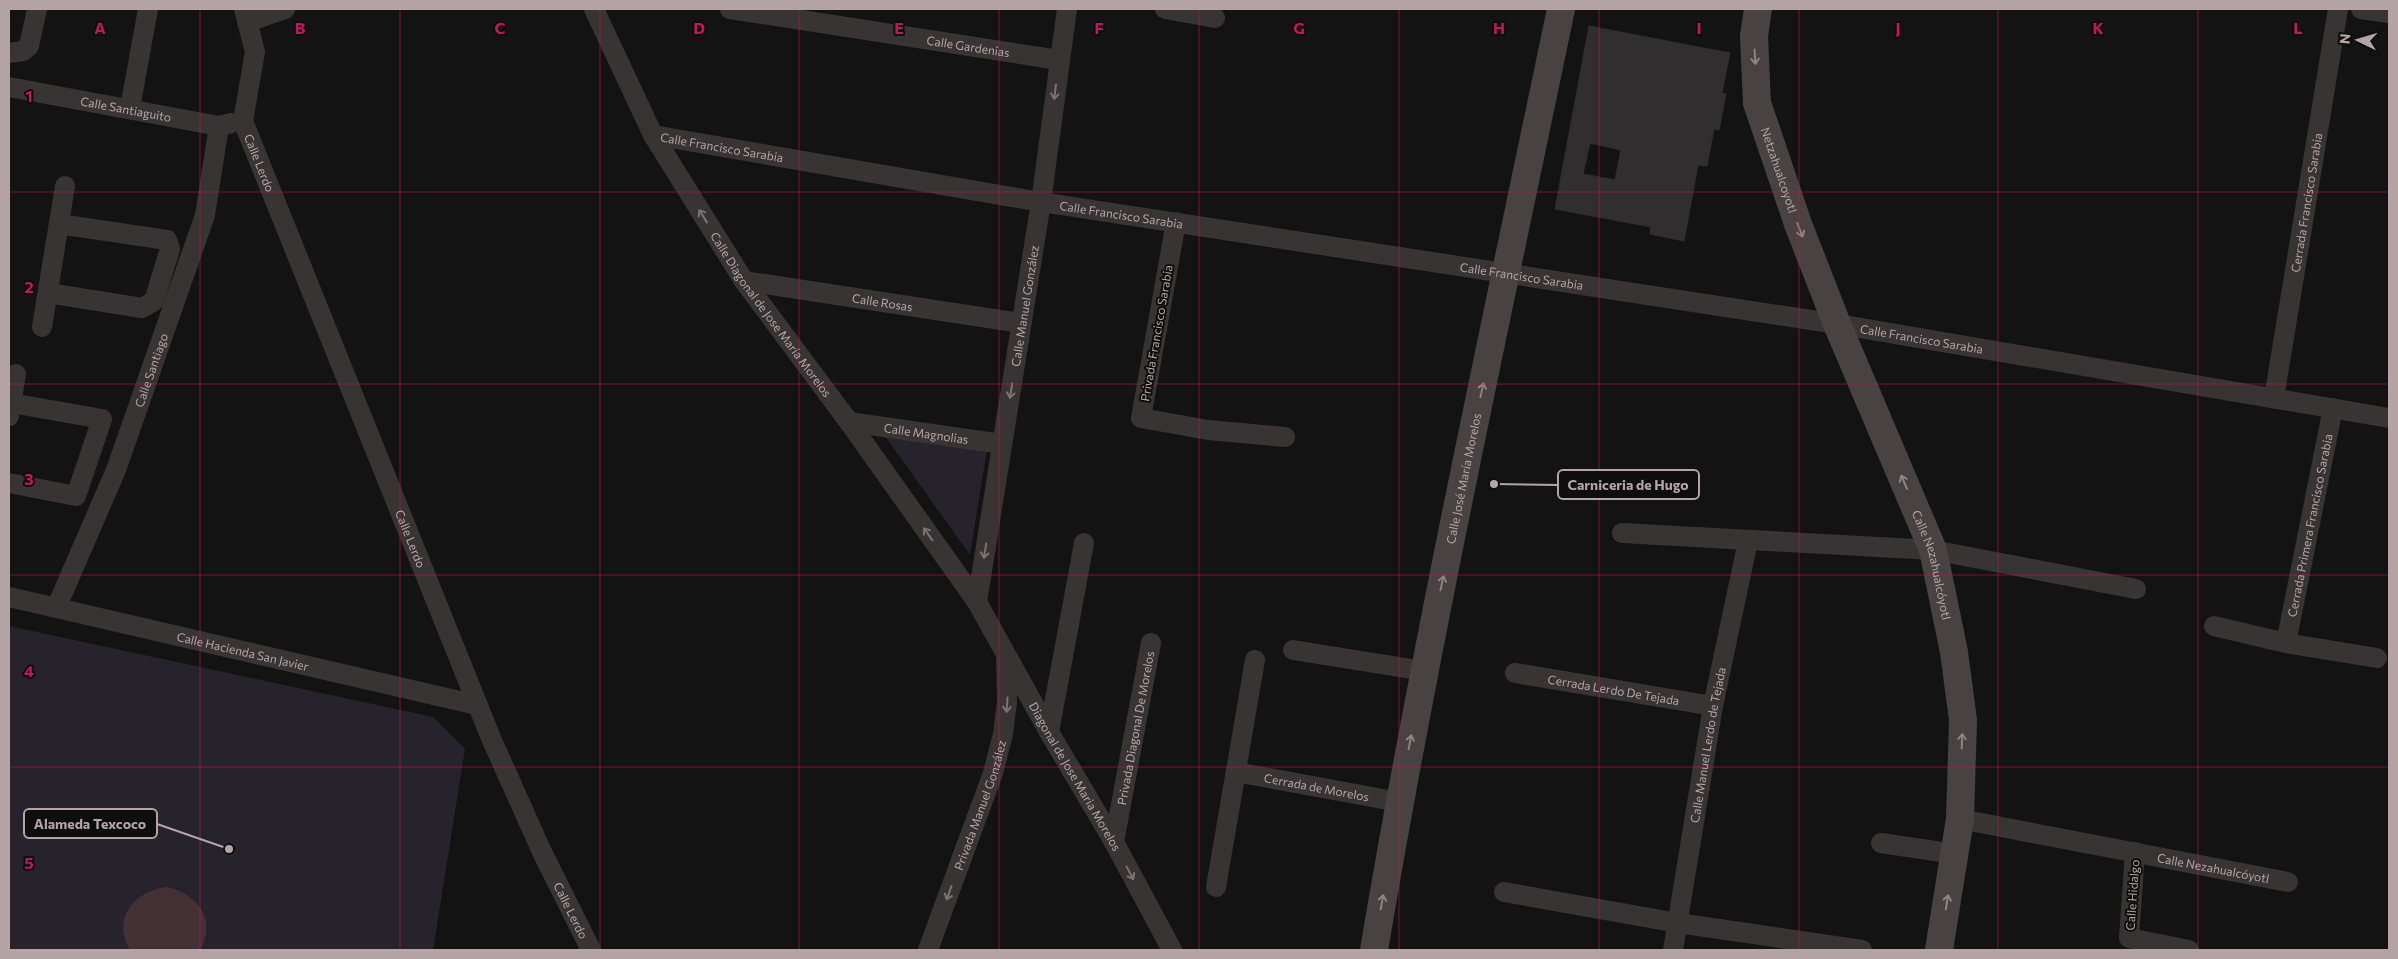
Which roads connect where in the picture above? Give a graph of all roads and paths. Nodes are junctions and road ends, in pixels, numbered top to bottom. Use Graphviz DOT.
graph roads {
  1 [pos="37,9"];
  2 [pos="148,9"];
  3 [pos="285,9"];
  4 [pos="594,9"];
  5 [pos="730,9"];
  6 [pos="1067,9"];
  7 [pos="1560,9"];
  8 [pos="1758,9"];
  9 [pos="2338,9"];
  10 [pos="2361,9"];
  11 [pos="1178,10"];
  12 [pos="2389,13"];
  13 [pos="246,15"];
  14 [pos="1215,18"];
  15 [pos="9,53"];
  16 [pos="1059,60"];
  17 [pos="9,87"];
  18 [pos="130,108"];
  19 [pos="243,122"];
  20 [pos="218,126"];
  21 [pos="653,135"];
  22 [pos="65,186"];
  23 [pos="1042,202"];
  24 [pos="1176,222"];
  25 [pos="59,224"];
  26 [pos="1506,273"];
  27 [pos="161,278"];
  28 [pos="744,281"];
  29 [pos="182,284"];
  30 [pos="48,293"];
  31 [pos="1022,324"];
  32 [pos="1837,324"];
  33 [pos="42,327"];
  34 [pos="16,374"];
  35 [pos="2274,398"];
  36 [pos="2333,408"];
  37 [pos="10,410"];
  38 [pos="2389,418"];
  39 [pos="849,422"];
  40 [pos="1285,437"];
  41 [pos="1002,444"];
  42 [pos="88,464"];
  43 [pos="116,470"];
  44 [pos="9,483"];
  45 [pos="1622,533"];
  46 [pos="1748,541"];
  47 [pos="1084,543"];
  48 [pos="1933,550"];
  49 [pos="2136,589"];
  50 [pos="9,597"];
  51 [pos="977,602"];
  52 [pos="57,606"];
  53 [pos="2214,626"];
  54 [pos="2286,642"];
  55 [pos="1151,643"];
  56 [pos="1292,650"];
  57 [pos="1006,656"];
  58 [pos="2377,658"];
  59 [pos="1255,660"];
  60 [pos="1424,671"];
  61 [pos="1515,673"];
  62 [pos="478,705"];
  63 [pos="1713,706"];
  64 [pos="1049,732"];
  65 [pos="1236,772"];
  66 [pos="1398,802"];
  67 [pos="1960,819"];
  68 [pos="1114,842"];
  69 [pos="1881,843"];
  70 [pos="2136,852"];
  71 [pos="1955,854"];
  72 [pos="2288,882"];
  73 [pos="1216,887"];
  74 [pos="1504,892"];
  75 [pos="1678,923"];
  76 [pos="591,950"];
  77 [pos="928,950"];
  78 [pos="1172,950"];
  79 [pos="1374,950"];
  80 [pos="1673,950"];
  81 [pos="1862,950"];
  82 [pos="1939,950"];
  83 [pos="2188,950"];
  1 -- 15 [label="street"];
  2 -- 18 [label="street"];
  3 -- 13 [label="street"];
  4 -- 21 [label="street, Calle Diagonal de Jose María Morelos"];
  5 -- 16 [label="street, Calle Gardenias"];
  6 -- 16 [label="street, Calle Manuel González"];
  7 -- 26 [label="street, Calle José María Morelos"];
  8 -- 32 [label="street, Netzahualcoyotl, one-way"];
  9 -- 35 [label="street, Cerrada Francisco Sarabia"];
  10 -- 12 [label="street"];
  11 -- 14 [label="street"];
  13 -- 19 [label="street"];
  16 -- 23 [label="street, Calle Manuel González, one-way"];
  17 -- 18 [label="street, Calle Santiaguito"];
  18 -- 20 [label="street, Calle Santiaguito"];
  19 -- 20 [label="street, Calle Santiaguito"];
  19 -- 62 [label="street, Calle Lerdo"];
  20 -- 29 [label="street, Calle Santiago"];
  21 -- 23 [label="street, Calle Francisco Sarabia"];
  28 -- 21 [label="street, Calle Diagonal de Jose María Morelos, one-way"];
  22 -- 25 [label="street"];
  23 -- 24 [label="street, Calle Francisco Sarabia"];
  23 -- 31 [label="street, Calle Manuel González"];
  24 -- 26 [label="street, Calle Francisco Sarabia"];
  24 -- 40 [label="street, Privada Francisco Sarabia"];
  25 -- 27 [label="street"];
  25 -- 30 [label="street"];
  26 -- 32 [label="street, Calle Francisco Sarabia"];
  60 -- 26 [label="street, Calle José María Morelos, one-way"];
  27 -- 29 [label="street"];
  27 -- 30 [label="street"];
  28 -- 31 [label="street, Calle Rosas"];
  28 -- 39 [label="street, Calle Diagonal de Jose María Morelos"];
  29 -- 43 [label="street, Calle Santiago"];
  30 -- 33 [label="street"];
  31 -- 41 [label="street, Calle Manuel González, one-way"];
  32 -- 35 [label="street, Calle Francisco Sarabia"];
  48 -- 32 [label="street, Calle Nezahualcóyotl, one-way"];
  34 -- 37 [label="street"];
  35 -- 36 [label="street, Calle Francisco Sarabia"];
  36 -- 38 [label="street, Calle Francisco Sarabia"];
  36 -- 54 [label="street, Cerrada Primera Francisco Sarabia"];
  37 -- 42 [label="street"];
  39 -- 41 [label="street, Calle Magnolias"];
  51 -- 39 [label="street, Calle Diagonal de Jose María Morelos, one-way"];
  41 -- 51 [label="street, Calle Manuel González, one-way"];
  42 -- 43 [label="street"];
  42 -- 44 [label="street"];
  43 -- 52 [label="street, Calle Santiago"];
  45 -- 46 [label="street"];
  46 -- 48 [label="street"];
  46 -- 63 [label="street, Calle Manuel Lerdo de Tejada"];
  47 -- 64 [label="street"];
  48 -- 49 [label="street"];
  67 -- 48 [label="street, Calle Nezahualcóyotl, one-way"];
  50 -- 52 [label="street, Calle Hacienda San Javier"];
  51 -- 57 [label="street, Diagonal de Jose Maria Morelos"];
  52 -- 62 [label="street, Calle Hacienda San Javier"];
  53 -- 54 [label="street"];
  54 -- 58 [label="street"];
  55 -- 68 [label="street, Privada Diagonal De Morelos"];
  56 -- 60 [label="street"];
  57 -- 64 [label="street, Diagonal de Jose Maria Morelos"];
  57 -- 77 [label="street, Privada Manuel González, one-way"];
  59 -- 65 [label="street"];
  66 -- 60 [label="street, Calle José María Morelos, one-way"];
  61 -- 63 [label="street, Cerrada Lerdo De Tejada"];
  62 -- 76 [label="street, Calle Lerdo"];
  63 -- 75 [label="street, Calle Manuel Lerdo de Tejada"];
  64 -- 68 [label="street, Diagonal de Jose Maria Morelos"];
  65 -- 66 [label="street, Cerrada de Morelos"];
  65 -- 73 [label="street"];
  79 -- 66 [label="street, Calle José María Morelos, one-way"];
  67 -- 70 [label="street, Calle Nezahualcóyotl"];
  67 -- 71 [label="street, Calle Nezahualcóyotl"];
  68 -- 78 [label="street, Diagonal de Jose Maria Morelos, one-way"];
  69 -- 71 [label="street"];
  70 -- 72 [label="street, Calle Nezahualcóyotl"];
  70 -- 83 [label="street, Calle Hidalgo"];
  82 -- 71 [label="street, Calle Nezahualcóyotl, one-way"];
  74 -- 75 [label="street"];
  75 -- 80 [label="street, Calle Manuel Lerdo de Tejada"];
  75 -- 81 [label="street"];
}
